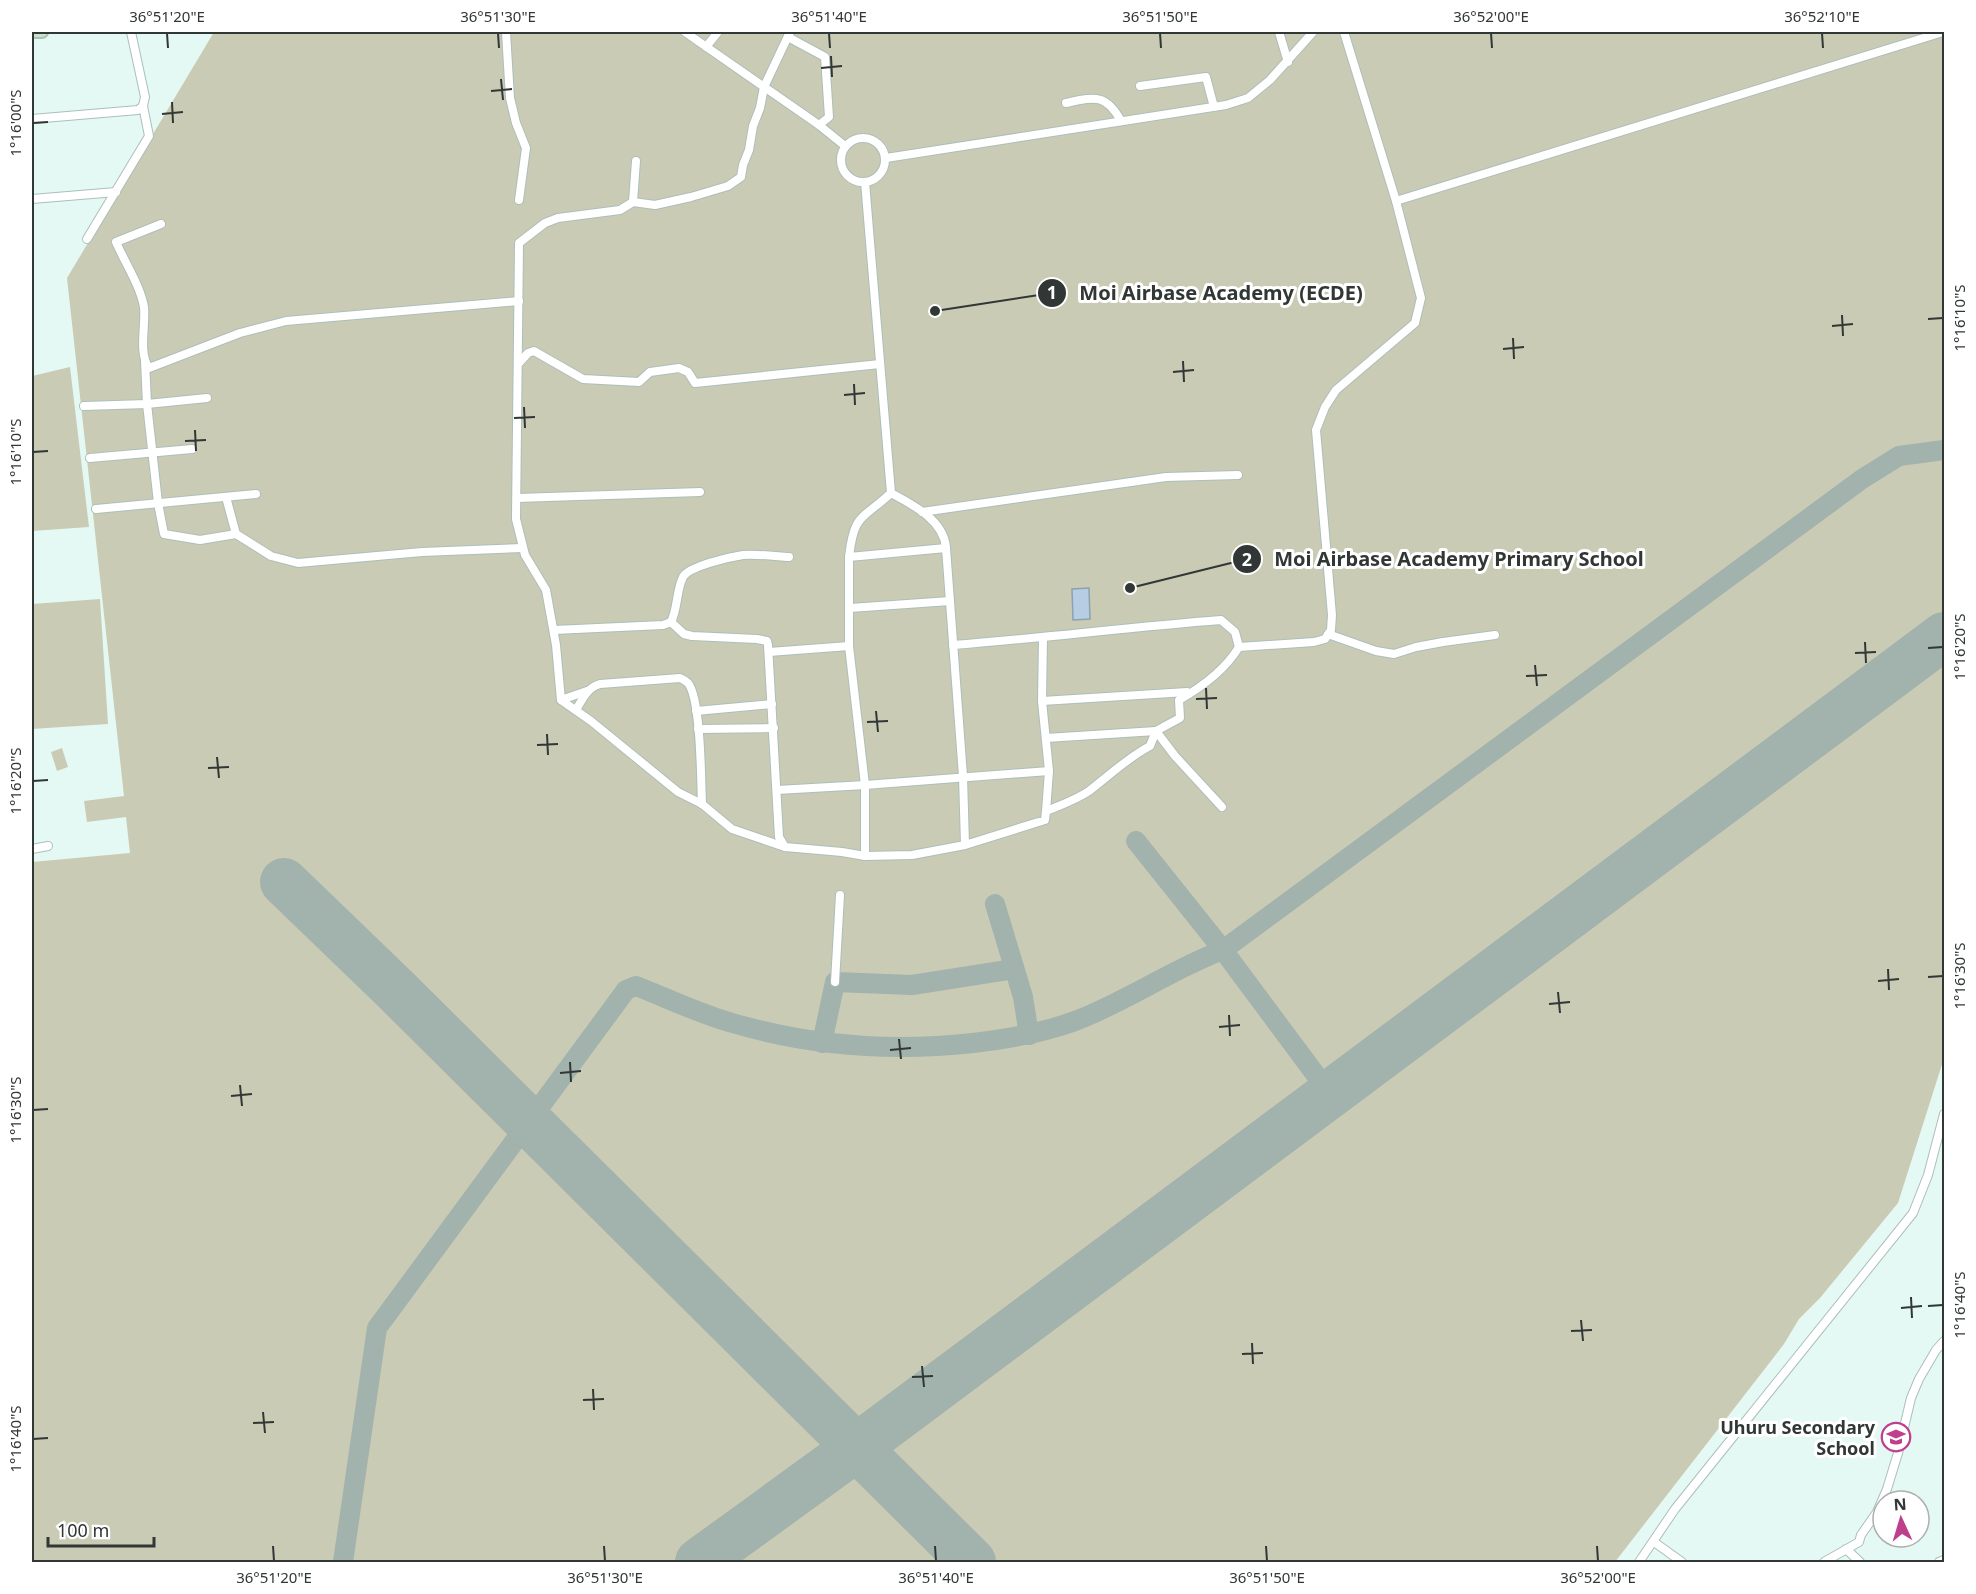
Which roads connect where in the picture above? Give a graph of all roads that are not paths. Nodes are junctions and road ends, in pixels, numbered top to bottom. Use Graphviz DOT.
graph roads {
  1 [pos="32,32"];
  2 [pos="42,32"];
  3 [pos="131,32"];
  4 [pos="506,32"];
  5 [pos="685,32"];
  6 [pos="718,32"];
  7 [pos="1279,32"];
  8 [pos="1313,32"];
  9 [pos="1344,32"];
  10 [pos="1943,32"];
  11 [pos="789,34"];
  12 [pos="706,47"];
  13 [pos="1288,62"];
  14 [pos="1140,86"];
  15 [pos="765,87"];
  16 [pos="1066,103"];
  17 [pos="143,106"];
  18 [pos="1214,107"];
  19 [pos="32,119"];
  20 [pos="1121,121"];
  21 [pos="819,125"];
  22 [pos="845,146"];
  23 [pos="886,158"];
  24 [pos="636,161"];
  25 [pos="865,182"];
  26 [pos="116,192"];
  27 [pos="32,199"];
  28 [pos="519,200"];
  29 [pos="1396,201"];
  30 [pos="633,202"];
  31 [pos="161,224"];
  32 [pos="87,239"];
  33 [pos="519,301"];
  34 [pos="144,350"];
  35 [pos="519,363"];
  36 [pos="880,364"];
  37 [pos="207,398"];
  38 [pos="147,404"];
  39 [pos="84,406"];
  40 [pos="192,449"];
  41 [pos="153,452"];
  42 [pos="90,458"];
  43 [pos="1238,475"];
  44 [pos="700,492"];
  45 [pos="891,493"];
  46 [pos="256,494"];
  47 [pos="226,497"];
  48 [pos="517,498"];
  49 [pos="158,503"];
  50 [pos="96,509"];
  51 [pos="922,512"];
  52 [pos="236,534"];
  53 [pos="523,548"];
  54 [pos="946,548"];
  55 [pos="789,557"];
  56 [pos="849,557"];
  57 [pos="950,601"];
  58 [pos="850,608"];
  59 [pos="671,622"];
  60 [pos="554,630"];
  61 [pos="1328,634"];
  62 [pos="1496,635"];
  63 [pos="1043,638"];
  64 [pos="953,645"];
  65 [pos="849,646"];
  66 [pos="1239,647"];
  67 [pos="769,652"];
  68 [pos="1199,689"];
  69 [pos="587,692"];
  70 [pos="561,700"];
  71 [pos="1042,701"];
  72 [pos="772,704"];
  73 [pos="576,710"];
  74 [pos="696,711"];
  75 [pos="774,728"];
  76 [pos="698,729"];
  77 [pos="1156,731"];
  78 [pos="1046,738"];
  79 [pos="1049,771"];
  80 [pos="963,776"];
  81 [pos="865,785"];
  82 [pos="777,790"];
  83 [pos="702,804"];
  84 [pos="1222,807"];
  85 [pos="1046,810"];
  86 [pos="965,845"];
  87 [pos="48,846"];
  88 [pos="785,847"];
  89 [pos="32,849"];
  90 [pos="865,856"];
  91 [pos="840,895"];
  92 [pos="835,982"];
  93 [pos="1944,1114"];
  94 [pos="1944,1341"];
  95 [pos="1654,1542"];
  96 [pos="1846,1549"];
  97 [pos="1944,1560"];
  98 [pos="1640,1563"];
  99 [pos="1682,1563"];
  100 [pos="1824,1563"];
  101 [pos="1860,1563"];
  102 [pos="1940,1563"];
  1 -- 2 [label="main road"];
  3 -- 17 [label="street"];
  4 -- 28 [label="street"];
  5 -- 12 [label="street"];
  6 -- 12 [label="street"];
  7 -- 13 [label="street"];
  8 -- 13 [label="street"];
  9 -- 29 [label="street"];
  10 -- 29 [label="street"];
  11 -- 15 [label="street"];
  11 -- 21 [label="street"];
  12 -- 15 [label="street"];
  13 -- 18 [label="street"];
  14 -- 18 [label="street"];
  15 -- 21 [label="street"];
  15 -- 30 [label="street"];
  16 -- 20 [label="street"];
  17 -- 19 [label="street"];
  17 -- 26 [label="street"];
  18 -- 20 [label="street"];
  20 -- 23 [label="street"];
  21 -- 22 [label="street"];
  22 -- 23 [label="street"];
  22 -- 25 [label="street"];
  23 -- 25 [label="street"];
  24 -- 30 [label="street"];
  25 -- 36 [label="street"];
  26 -- 27 [label="street"];
  26 -- 32 [label="street"];
  29 -- 61 [label="street"];
  30 -- 33 [label="street"];
  31 -- 34 [label="street"];
  33 -- 34 [label="street"];
  33 -- 35 [label="street"];
  34 -- 38 [label="street"];
  35 -- 36 [label="street"];
  35 -- 48 [label="street"];
  36 -- 45 [label="street"];
  37 -- 38 [label="street"];
  38 -- 39 [label="street"];
  38 -- 41 [label="street"];
  40 -- 41 [label="street"];
  41 -- 42 [label="street"];
  41 -- 49 [label="street"];
  43 -- 51 [label="street"];
  44 -- 48 [label="street"];
  45 -- 51 [label="street"];
  45 -- 56 [label="street"];
  46 -- 47 [label="street"];
  47 -- 49 [label="street"];
  47 -- 52 [label="street"];
  48 -- 53 [label="street"];
  49 -- 50 [label="street"];
  49 -- 52 [label="street"];
  51 -- 54 [label="street"];
  52 -- 53 [label="street"];
  53 -- 60 [label="street"];
  54 -- 56 [label="street"];
  54 -- 57 [label="street"];
  55 -- 59 [label="street"];
  56 -- 58 [label="street"];
  57 -- 58 [label="street"];
  57 -- 64 [label="street"];
  58 -- 65 [label="street"];
  59 -- 60 [label="street"];
  59 -- 67 [label="street"];
  60 -- 70 [label="street"];
  61 -- 62 [label="street"];
  61 -- 66 [label="street"];
  63 -- 64 [label="street"];
  63 -- 66 [label="street"];
  63 -- 71 [label="street"];
  64 -- 80 [label="street"];
  65 -- 67 [label="street"];
  65 -- 81 [label="street"];
  66 -- 68 [label="street"];
  67 -- 72 [label="street"];
  68 -- 71 [label="street"];
  68 -- 77 [label="street"];
  69 -- 70 [label="street"];
  69 -- 73 [label="street"];
  69 -- 74 [label="street"];
  70 -- 73 [label="street"];
  71 -- 78 [label="street"];
  72 -- 74 [label="street"];
  72 -- 75 [label="street"];
  73 -- 83 [label="street"];
  74 -- 76 [label="street"];
  75 -- 76 [label="street"];
  75 -- 82 [label="street"];
  76 -- 83 [label="street"];
  77 -- 78 [label="street"];
  77 -- 84 [label="street"];
  77 -- 85 [label="street"];
  78 -- 79 [label="street"];
  79 -- 80 [label="street"];
  79 -- 85 [label="street"];
  80 -- 81 [label="street"];
  80 -- 86 [label="street"];
  81 -- 82 [label="street"];
  81 -- 90 [label="street"];
  82 -- 88 [label="street"];
  83 -- 88 [label="street"];
  85 -- 86 [label="street"];
  86 -- 90 [label="street"];
  87 -- 89 [label="street"];
  88 -- 90 [label="street"];
  91 -- 92 [label="street"];
  93 -- 95 [label="street"];
  94 -- 96 [label="street"];
  95 -- 98 [label="street"];
  95 -- 99 [label="street"];
  96 -- 100 [label="street"];
  96 -- 101 [label="street"];
  97 -- 102 [label="street"];
}
